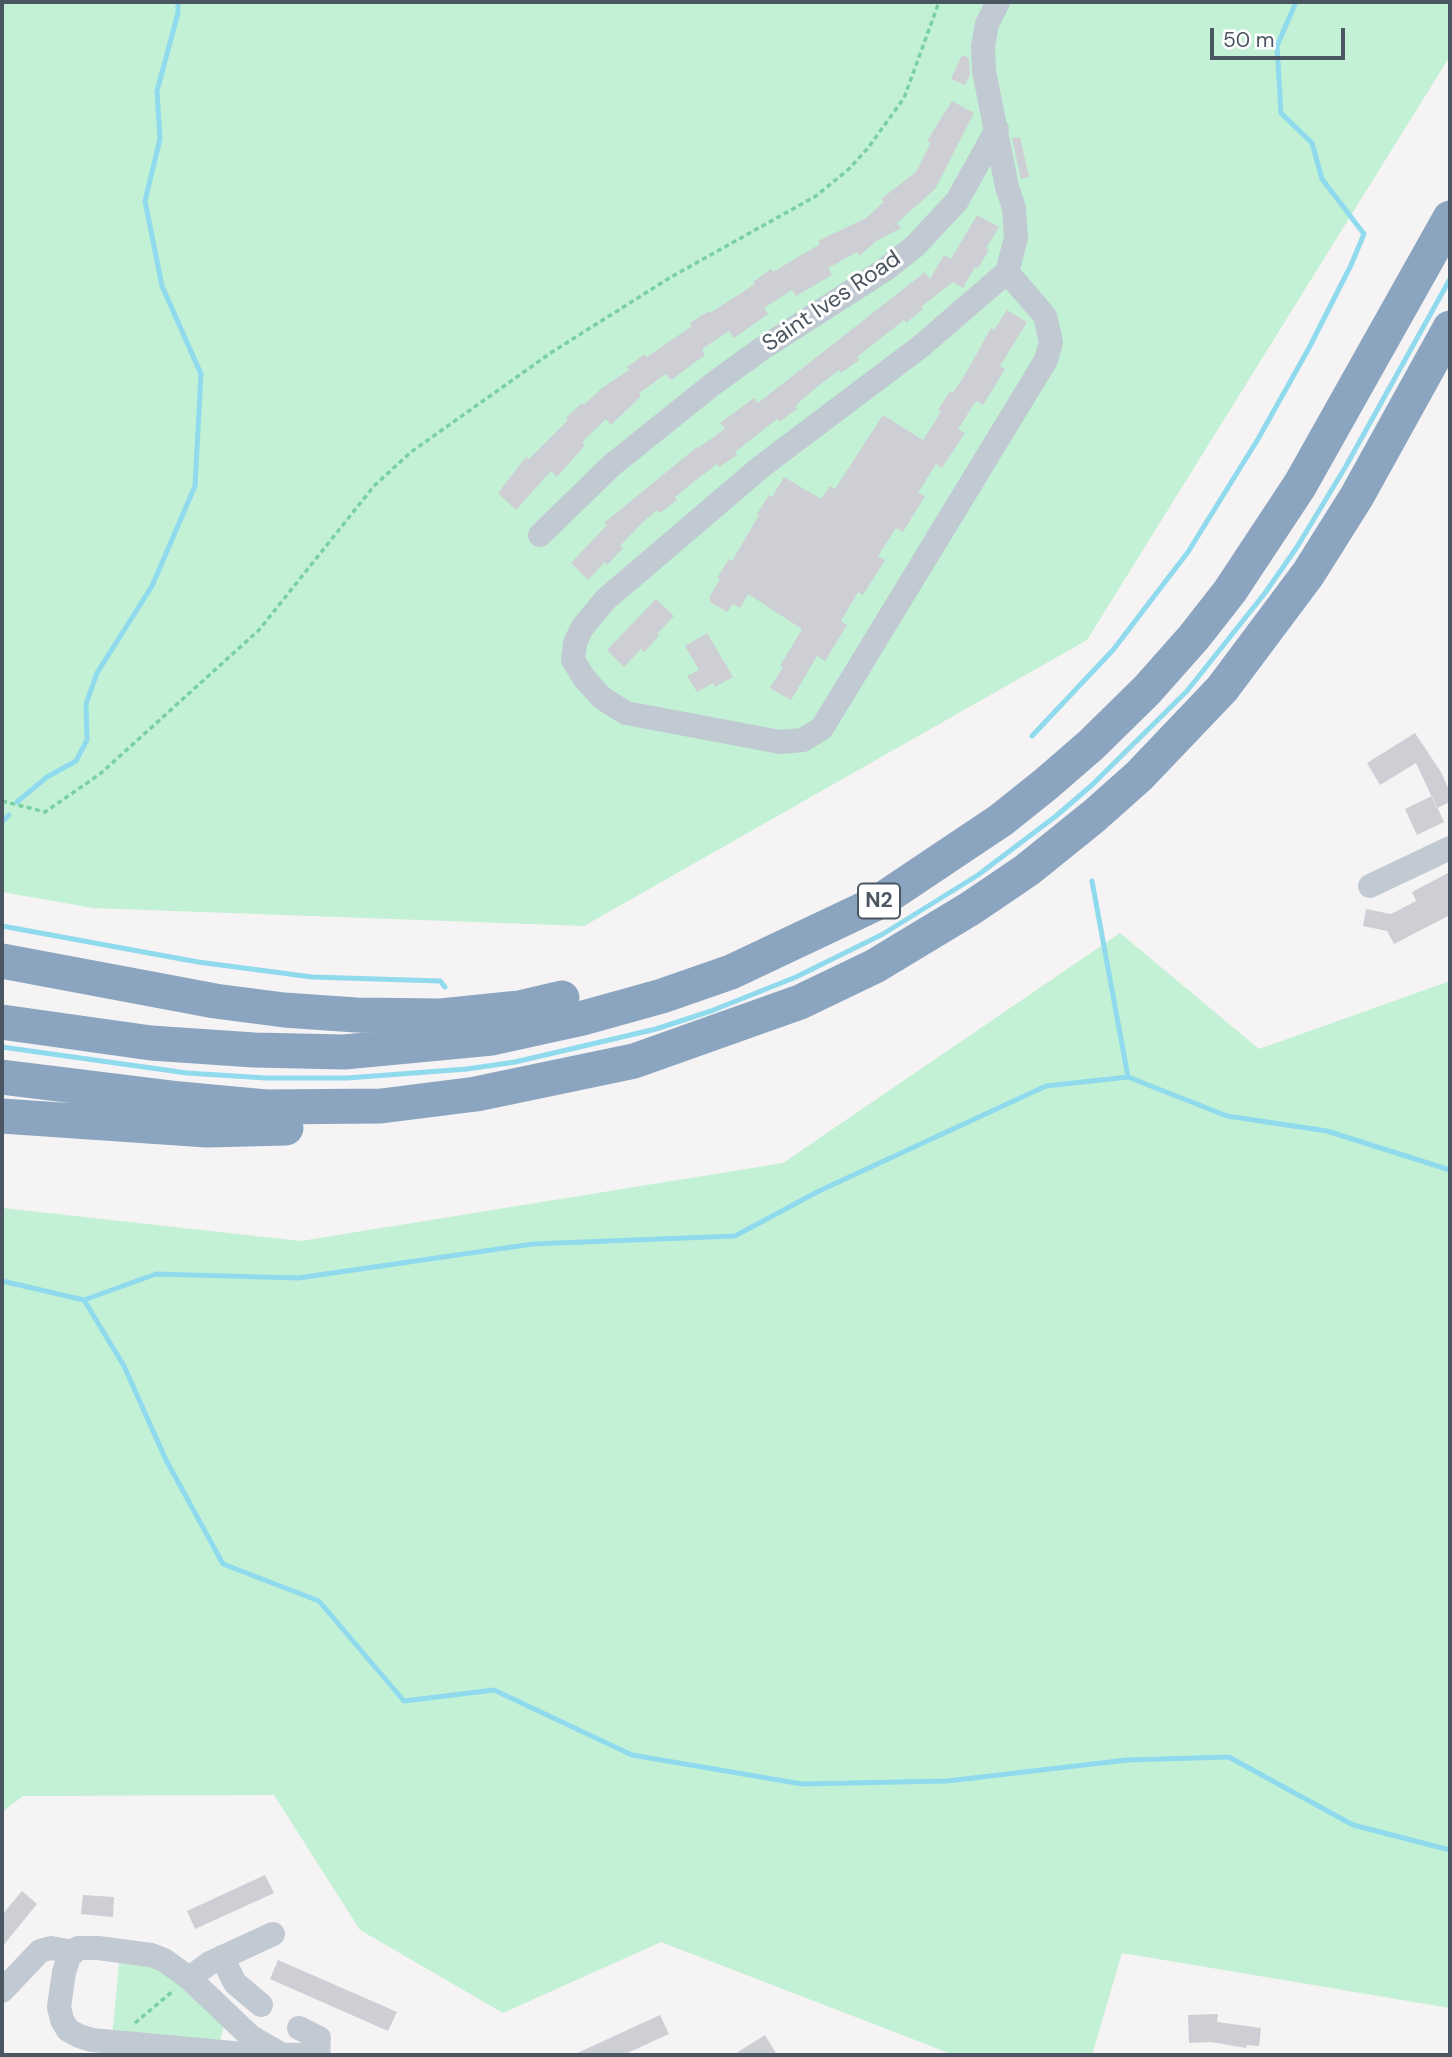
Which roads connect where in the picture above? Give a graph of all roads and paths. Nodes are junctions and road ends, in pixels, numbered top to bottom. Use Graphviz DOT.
graph roads {
  1 [pos="940,2"];
  2 [pos="998,2"];
  3 [pos="996,129"];
  4 [pos="1450,218"];
  5 [pos="1007,272"];
  6 [pos="1450,328"];
  7 [pos="540,535"];
  8 [pos="2,801"];
  9 [pos="1001,820"];
  10 [pos="1450,848"];
  11 [pos="1370,886"];
  12 [pos="2,961"];
  13 [pos="2,1022"];
  14 [pos="634,1061"];
  15 [pos="2,1077"];
  16 [pos="2,1116"];
  17 [pos="273,1934"];
  18 [pos="73,1952"];
  19 [pos="222,1957"];
  20 [pos="189,1978"];
  21 [pos="2,1991"];
  22 [pos="261,2005"];
  23 [pos="299,2028"];
  24 [pos="129,2043"];
  25 [pos="74,2046"];
  26 [pos="279,2053"];
  27 [pos="253,2055"];
  28 [pos="319,2055"];
  1 -- 8 [label="path"];
  2 -- 3 [label="street"];
  3 -- 5 [label="street"];
  3 -- 7 [label="street, Saint Ives Road"];
  4 -- 9 [label="highway, N2"];
  5 -- 5 [label="street"];
  6 -- 14 [label="highway, N2"];
  9 -- 12 [label="highway"];
  9 -- 13 [label="highway, N2"];
  10 -- 11 [label="street"];
  14 -- 15 [label="highway, N2"];
  14 -- 16 [label="highway"];
  17 -- 19 [label="street"];
  18 -- 20 [label="street"];
  18 -- 21 [label="street"];
  18 -- 25 [label="street"];
  19 -- 20 [label="street"];
  19 -- 22 [label="street"];
  20 -- 24 [label="path"];
  20 -- 26 [label="street"];
  23 -- 28 [label="street"];
  24 -- 25 [label="street"];
  24 -- 27 [label="street"];
  26 -- 27 [label="street"];
  26 -- 28 [label="street"];
}
